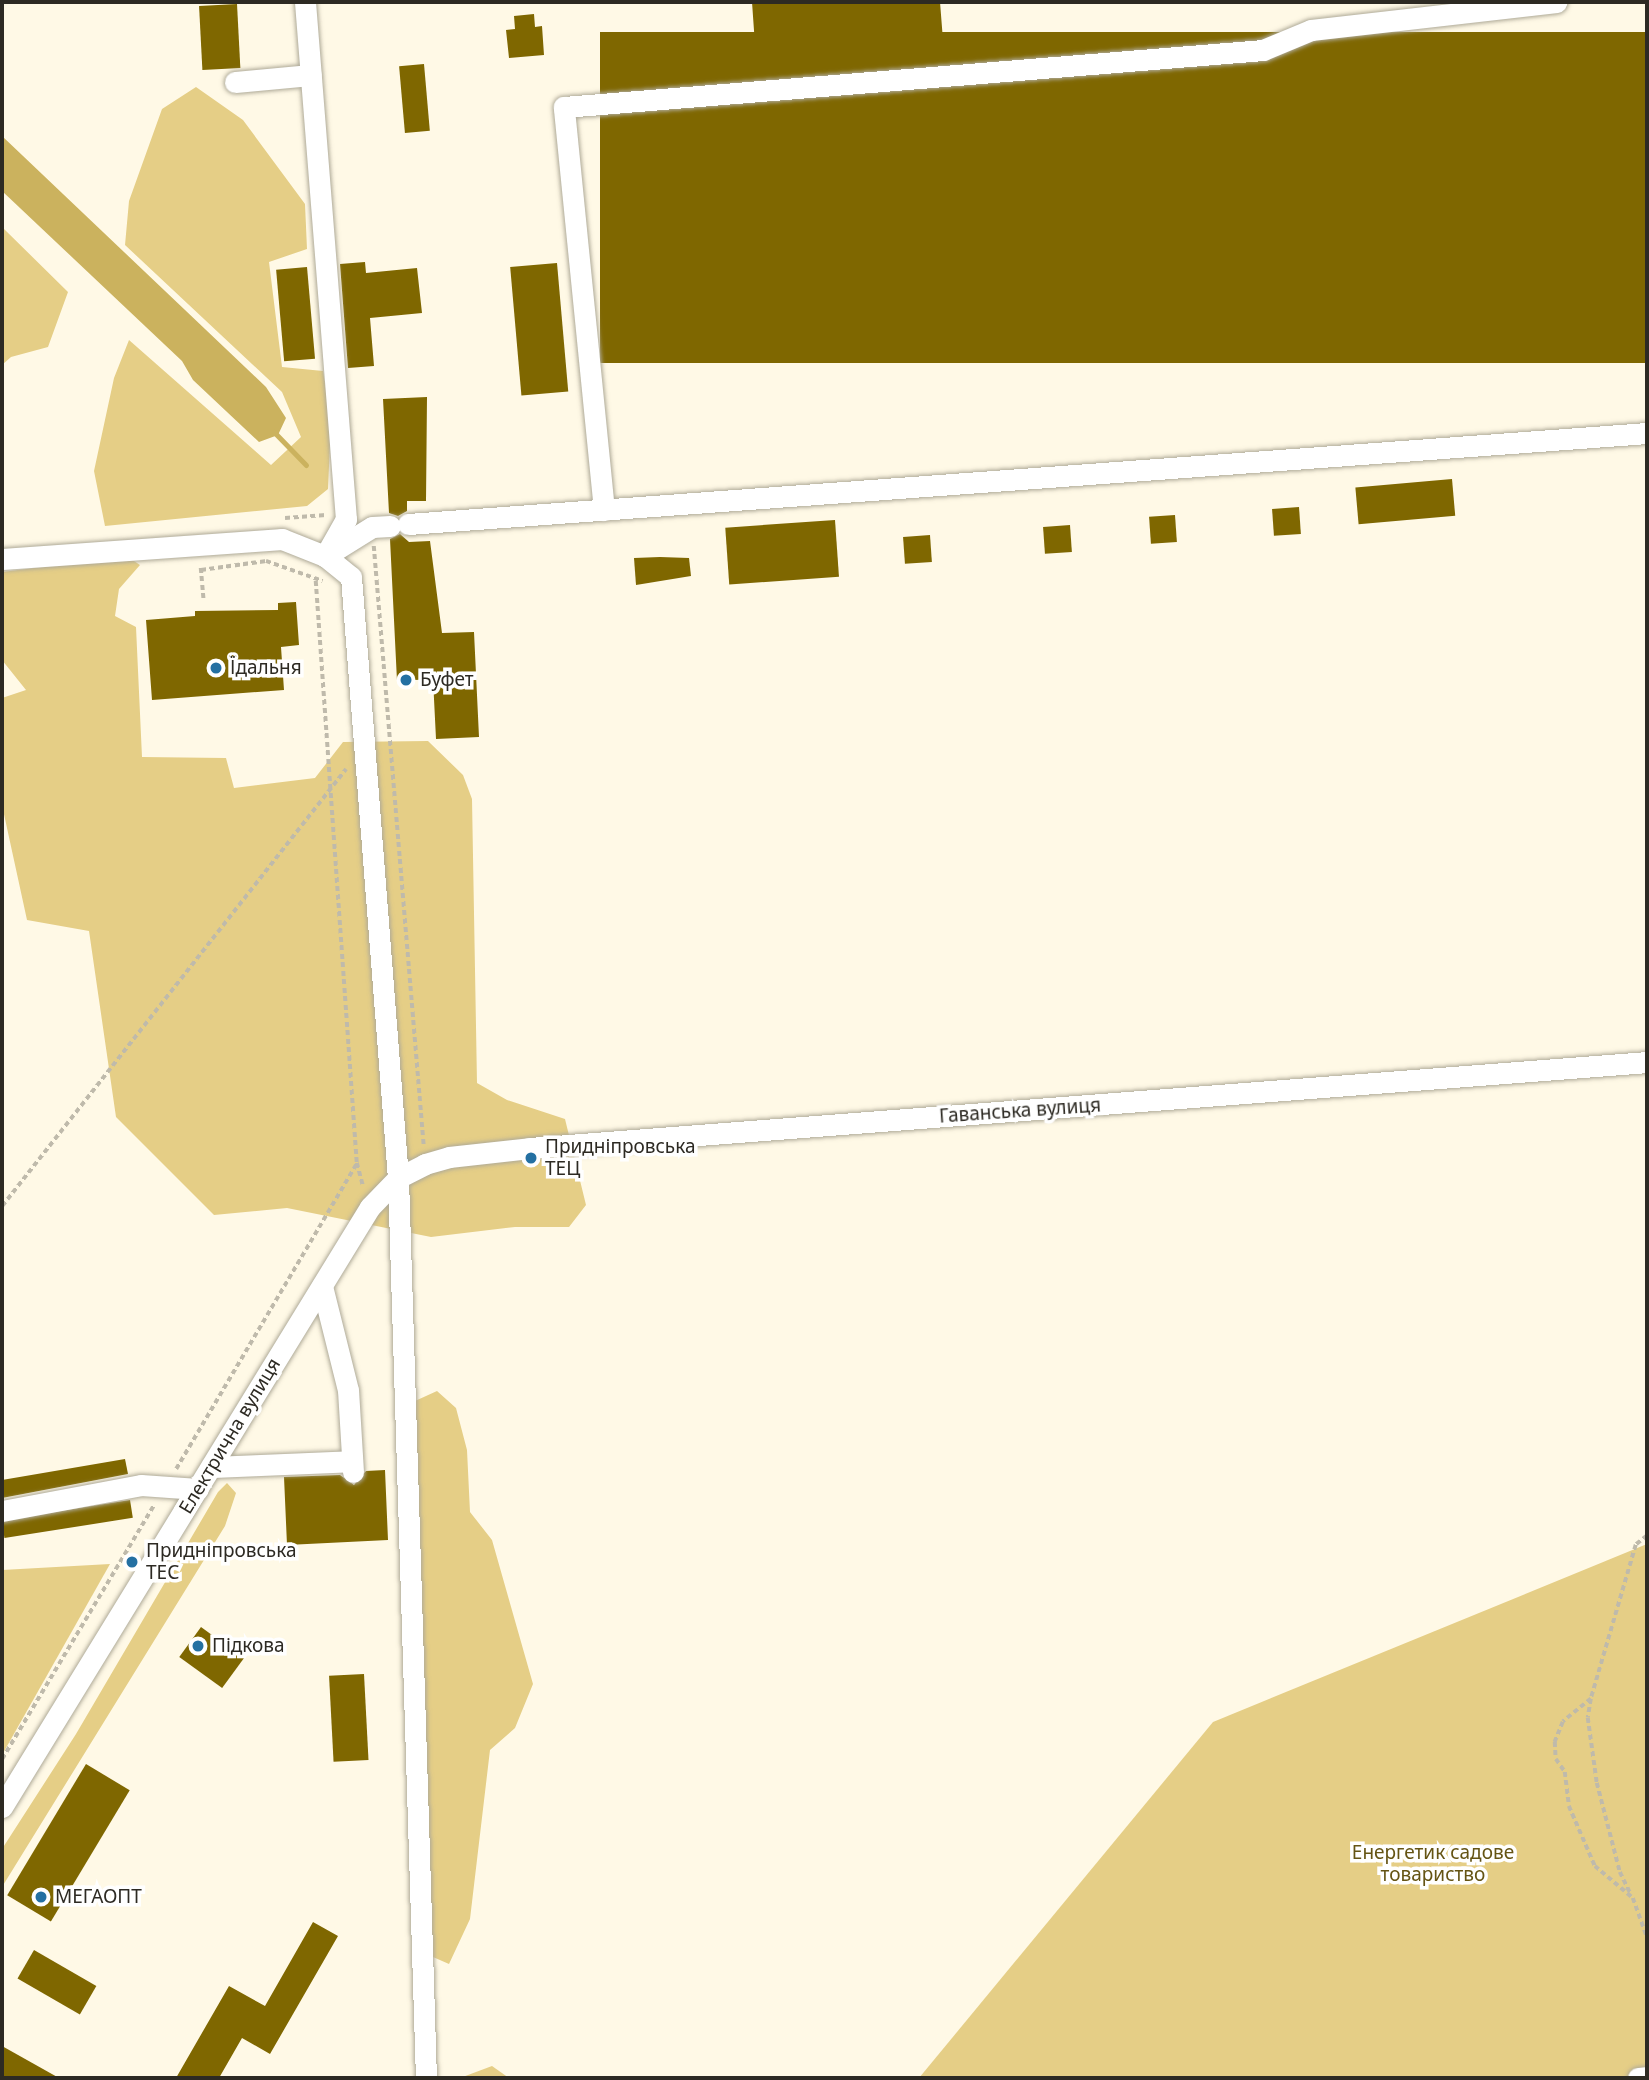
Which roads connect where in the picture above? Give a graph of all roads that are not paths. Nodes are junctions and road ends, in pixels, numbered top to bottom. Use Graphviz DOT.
graph roads {
  1 [pos="305,2"];
  2 [pos="1556,2"];
  3 [pos="311,75"];
  4 [pos="235,82"];
  5 [pos="1647,433"];
  6 [pos="604,510"];
  7 [pos="325,556"];
  8 [pos="2,559"];
  9 [pos="1647,1062"];
  10 [pos="398,1178"];
  11 [pos="322,1286"];
  12 [pos="211,1467"];
  13 [pos="198,1489"];
  14 [pos="2,1511"];
  15 [pos="2,1807"];
  16 [pos="1647,2077"];
  17 [pos="426,2078"];
  18 [pos="1638,2078"];
  1 -- 3 [label="street"];
  2 -- 6 [label="street"];
  3 -- 4 [label="street"];
  3 -- 7 [label="street"];
  5 -- 6 [label="street"];
  6 -- 7 [label="street"];
  7 -- 8 [label="street"];
  7 -- 10 [label="street"];
  9 -- 10 [label="street, Гаванська вулиця"];
  10 -- 11 [label="street, Електрична вулиця"];
  10 -- 17 [label="street"];
  11 -- 12 [label="street, Електрична вулиця"];
  11 -- 12 [label="street"];
  12 -- 13 [label="street, Електрична вулиця"];
  13 -- 14 [label="street"];
  13 -- 15 [label="street, Електрична вулиця"];
  16 -- 18 [label="street"];
}
